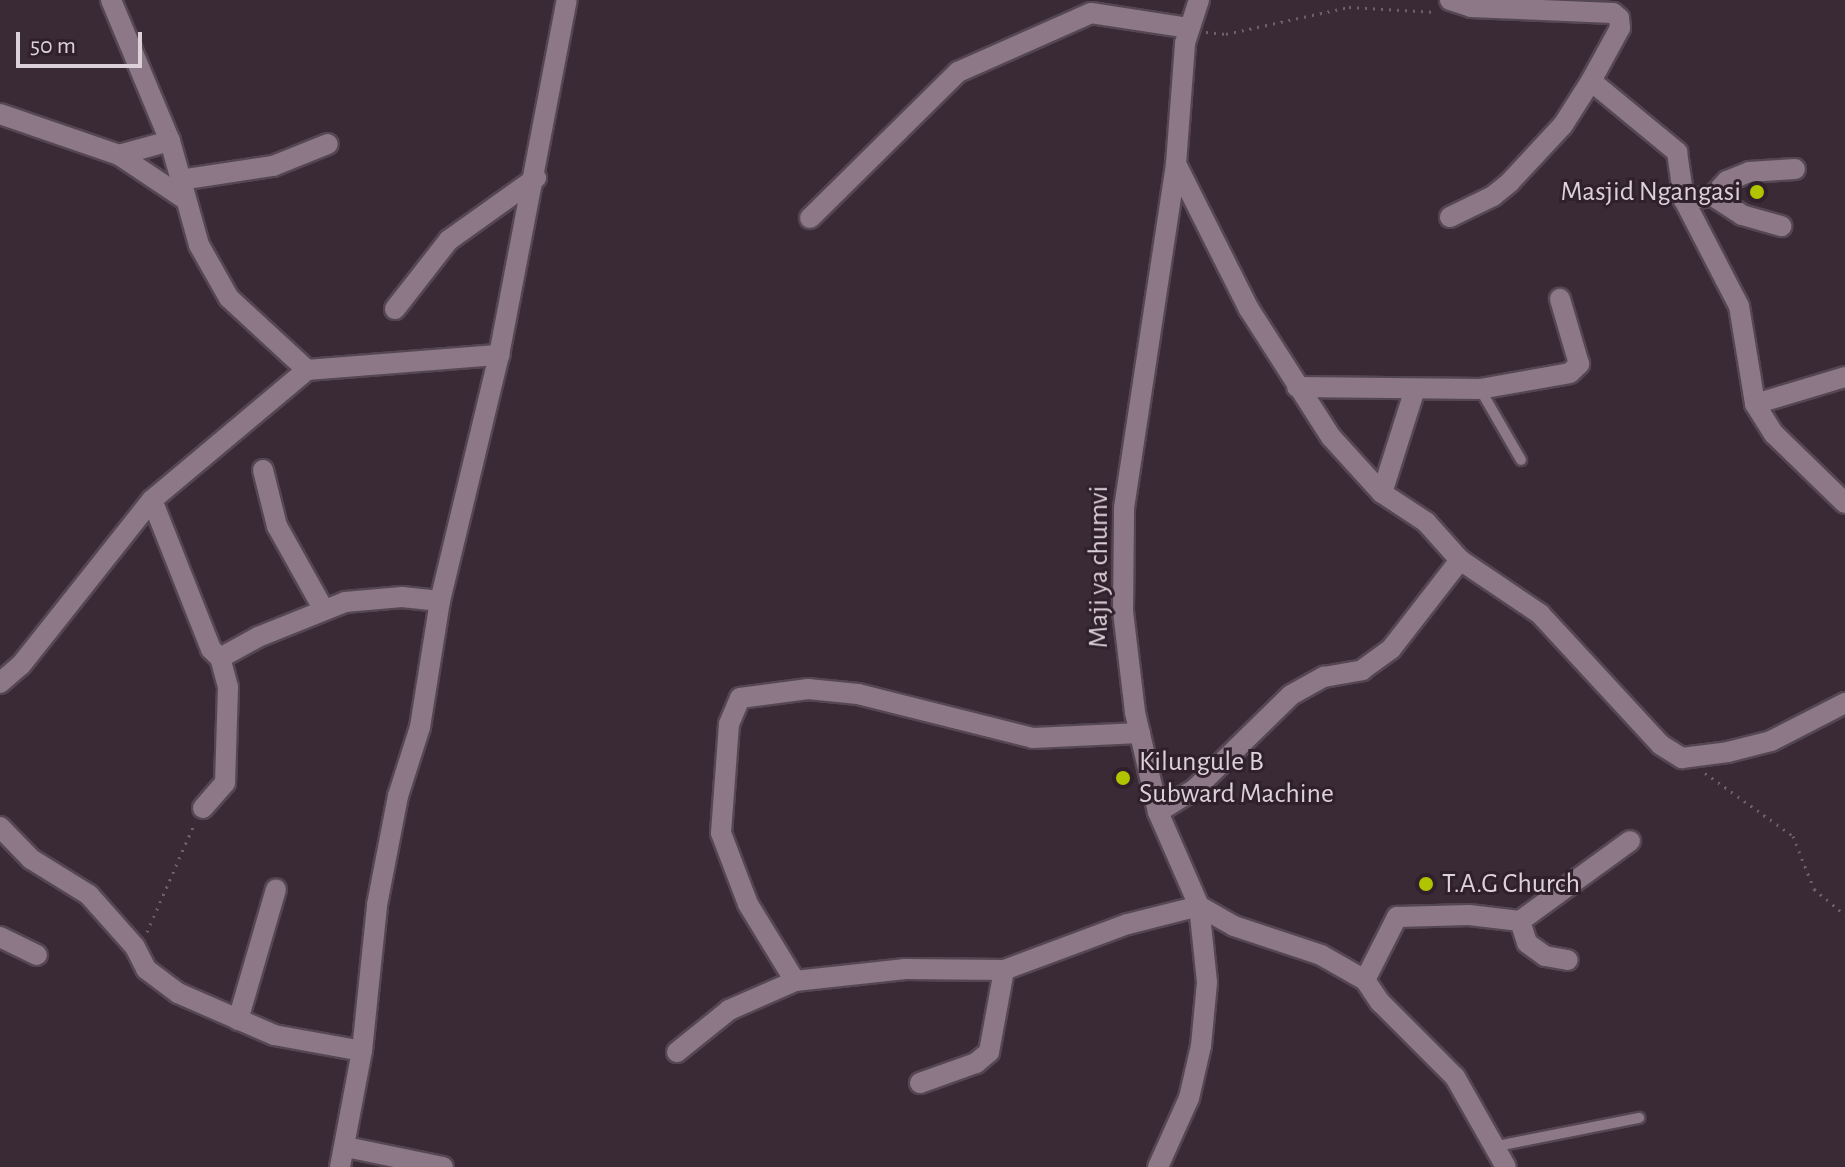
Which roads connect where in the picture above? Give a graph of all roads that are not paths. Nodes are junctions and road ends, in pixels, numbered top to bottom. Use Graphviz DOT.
graph roads {
  1 [pos="111,0"];
  2 [pos="567,0"];
  3 [pos="1199,0"];
  4 [pos="1450,0"];
  5 [pos="1188,28"];
  6 [pos="1591,81"];
  7 [pos="0,114"];
  8 [pos="170,141"];
  9 [pos="328,144"];
  10 [pos="119,155"];
  11 [pos="1176,164"];
  12 [pos="1795,169"];
  13 [pos="536,178"];
  14 [pos="183,189"];
  15 [pos="1713,196"];
  16 [pos="1684,200"];
  17 [pos="1450,217"];
  18 [pos="810,218"];
  19 [pos="1781,226"];
  20 [pos="1560,299"];
  21 [pos="395,309"];
  22 [pos="499,355"];
  23 [pos="307,370"];
  24 [pos="1845,377"];
  25 [pos="1297,387"];
  26 [pos="1415,389"];
  27 [pos="1480,389"];
  28 [pos="1755,404"];
  29 [pos="1521,460"];
  30 [pos="263,470"];
  31 [pos="1382,493"];
  32 [pos="152,500"];
  33 [pos="1845,503"];
  34 [pos="1460,560"];
  35 [pos="440,601"];
  36 [pos="324,610"];
  37 [pos="220,658"];
  38 [pos="0,683"];
  39 [pos="1845,703"];
  40 [pos="1140,733"];
  41 [pos="203,808"];
  42 [pos="1158,812"];
  43 [pos="0,827"];
  44 [pos="1630,841"];
  45 [pos="276,889"];
  46 [pos="1199,906"];
  47 [pos="1520,921"];
  48 [pos="0,937"];
  49 [pos="37,955"];
  50 [pos="1568,960"];
  51 [pos="1004,970"];
  52 [pos="1365,980"];
  53 [pos="795,981"];
  54 [pos="238,1020"];
  55 [pos="362,1051"];
  56 [pos="677,1052"];
  57 [pos="920,1083"];
  58 [pos="1639,1118"];
  59 [pos="1497,1146"];
  60 [pos="343,1157"];
  61 [pos="443,1167"];
  62 [pos="1158,1167"];
  63 [pos="1506,1167"];
  1 -- 8 [label="street"];
  2 -- 13 [label="street"];
  3 -- 5 [label="street, Maji ya chumvi"];
  4 -- 6 [label="street"];
  5 -- 11 [label="street, Maji ya chumvi"];
  5 -- 18 [label="street"];
  6 -- 16 [label="street"];
  6 -- 17 [label="street"];
  7 -- 10 [label="street"];
  8 -- 10 [label="street"];
  8 -- 14 [label="street"];
  9 -- 14 [label="street"];
  10 -- 14 [label="street"];
  11 -- 25 [label="street"];
  11 -- 40 [label="street, Maji ya chumvi"];
  12 -- 15 [label="street"];
  13 -- 21 [label="street"];
  13 -- 22 [label="street"];
  14 -- 23 [label="street"];
  15 -- 16 [label="street"];
  15 -- 19 [label="street"];
  16 -- 28 [label="street"];
  20 -- 27 [label="street"];
  22 -- 23 [label="street"];
  22 -- 35 [label="street"];
  23 -- 32 [label="street"];
  24 -- 28 [label="street"];
  25 -- 26 [label="street"];
  25 -- 31 [label="street"];
  26 -- 27 [label="street"];
  26 -- 31 [label="street"];
  27 -- 29 [label="lane"];
  28 -- 33 [label="street"];
  30 -- 36 [label="street"];
  31 -- 34 [label="street"];
  32 -- 37 [label="street"];
  32 -- 38 [label="street"];
  34 -- 39 [label="street"];
  34 -- 42 [label="street"];
  35 -- 36 [label="street"];
  35 -- 55 [label="street"];
  36 -- 37 [label="street"];
  37 -- 41 [label="street"];
  40 -- 42 [label="street, Maji ya chumvi"];
  40 -- 53 [label="street"];
  42 -- 46 [label="street, Maji ya chumvi"];
  43 -- 54 [label="street"];
  44 -- 47 [label="street"];
  45 -- 54 [label="street"];
  46 -- 51 [label="street"];
  46 -- 52 [label="street"];
  46 -- 62 [label="street, Maji ya chumvi"];
  47 -- 50 [label="street"];
  47 -- 52 [label="street"];
  48 -- 49 [label="street"];
  51 -- 53 [label="street"];
  51 -- 57 [label="street"];
  52 -- 59 [label="street"];
  53 -- 56 [label="street"];
  54 -- 55 [label="street"];
  55 -- 60 [label="street"];
  58 -- 59 [label="lane"];
  59 -- 63 [label="street"];
  60 -- 61 [label="street"];
}
